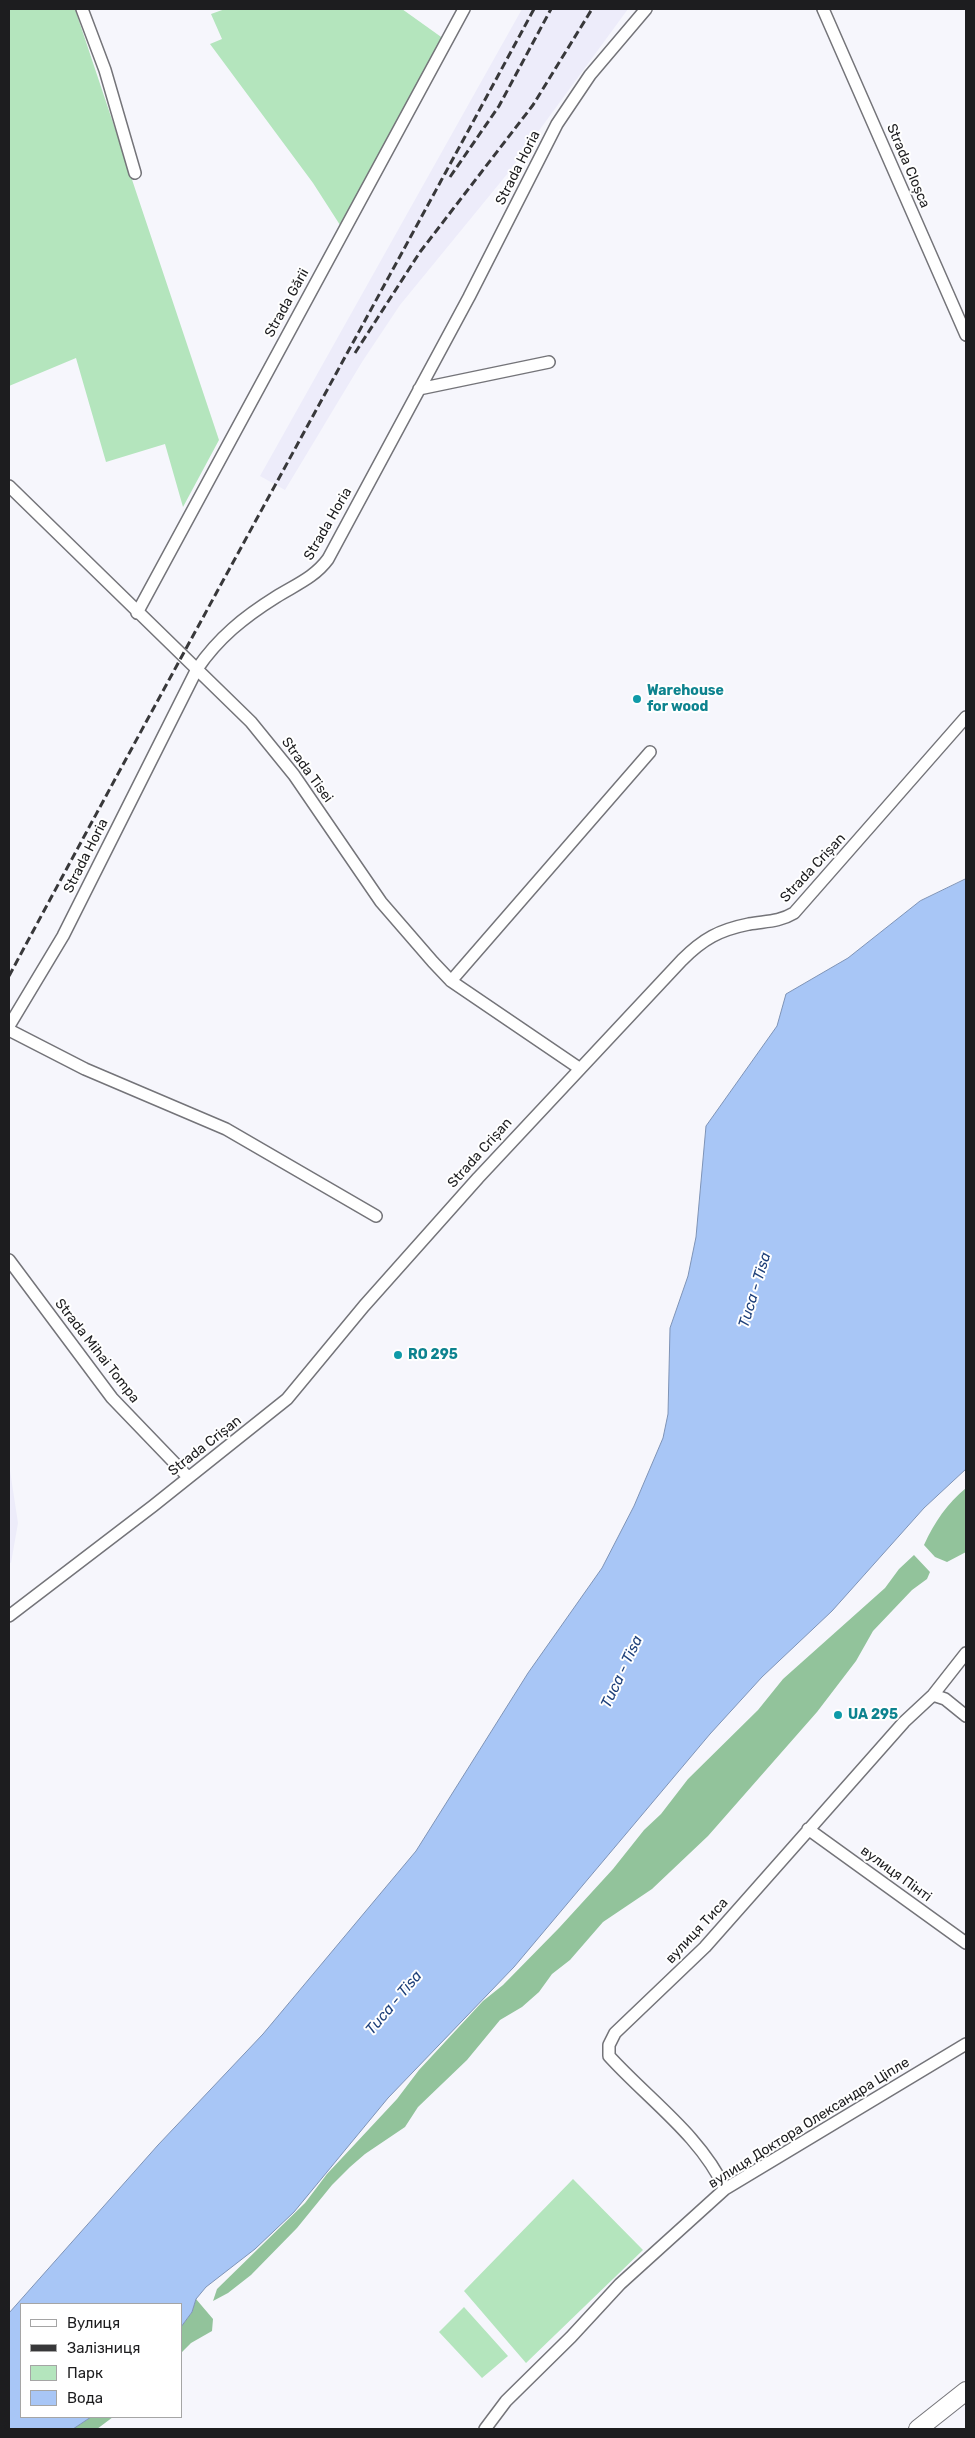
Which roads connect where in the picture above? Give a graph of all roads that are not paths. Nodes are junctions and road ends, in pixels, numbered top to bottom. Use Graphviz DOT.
graph roads {
  1 [pos="82,9"];
  2 [pos="464,9"];
  3 [pos="646,9"];
  4 [pos="823,9"];
  5 [pos="134,173"];
  6 [pos="966,335"];
  7 [pos="549,362"];
  8 [pos="419,389"];
  9 [pos="9,486"];
  10 [pos="137,613"];
  11 [pos="197,669"];
  12 [pos="966,717"];
  13 [pos="650,752"];
  14 [pos="452,981"];
  15 [pos="9,1026"];
  16 [pos="9,1030"];
  17 [pos="579,1068"];
  18 [pos="376,1216"];
  19 [pos="9,1260"];
  20 [pos="188,1477"];
  21 [pos="14,1605"];
  22 [pos="9,1616"];
  23 [pos="966,1653"];
  24 [pos="933,1695"];
  25 [pos="966,1716"];
  26 [pos="808,1829"];
  27 [pos="966,1943"];
  28 [pos="966,2044"];
  29 [pos="725,2190"];
  30 [pos="966,2391"];
  31 [pos="485,2429"];
  32 [pos="918,2429"];
  1 -- 5 [label="street"];
  2 -- 10 [label="street, Strada Gării"];
  3 -- 8 [label="street, Strada Horia"];
  4 -- 6 [label="street, Strada Cloșca"];
  7 -- 8 [label="street"];
  8 -- 11 [label="street, Strada Horia"];
  9 -- 10 [label="street, Strada Tisei"];
  10 -- 11 [label="street, Strada Tisei"];
  11 -- 14 [label="street, Strada Tisei"];
  11 -- 15 [label="street, Strada Horia"];
  12 -- 17 [label="street, Strada Crișan"];
  13 -- 14 [label="street"];
  14 -- 17 [label="street, Strada Tisei"];
  16 -- 18 [label="street"];
  17 -- 20 [label="street, Strada Crișan"];
  19 -- 20 [label="street, Strada Mihai Tompa"];
  20 -- 21 [label="street, Strada Crișan"];
  21 -- 22 [label="street, Strada Crișan"];
  23 -- 24 [label="street, вулиця Тиса"];
  24 -- 25 [label="street"];
  24 -- 26 [label="street, вулиця Тиса"];
  26 -- 27 [label="street, вулиця Пінті"];
  26 -- 29 [label="street, вулиця Тиса"];
  28 -- 29 [label="street, вулиця Доктора Олександра Ціпле"];
  29 -- 31 [label="street, вулиця Доктора Олександра Ціпле"];
  30 -- 32 [label="main road"];
}
